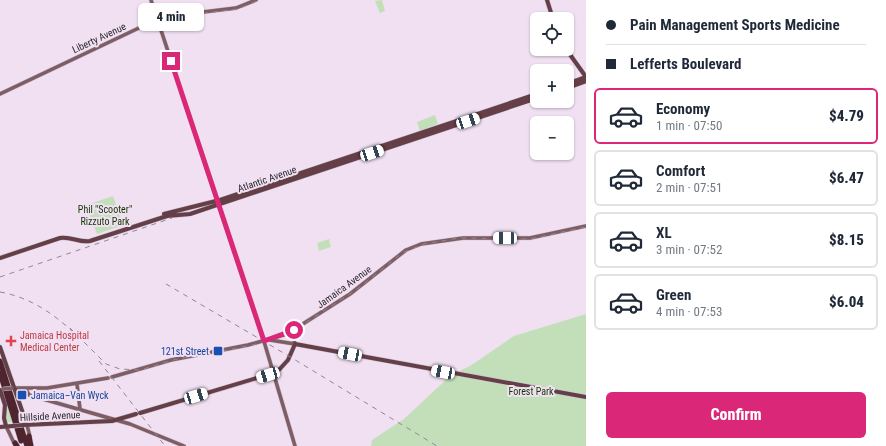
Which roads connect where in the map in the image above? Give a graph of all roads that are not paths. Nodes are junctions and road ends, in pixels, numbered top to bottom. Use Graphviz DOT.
graph roads {
  1 [pos="151,0"];
  2 [pos="256,0"];
  3 [pos="548,0"];
  4 [pos="550,12"];
  5 [pos="552,12"];
  6 [pos="157,19"];
  7 [pos="573,56"];
  8 [pos="585,72"];
  9 [pos="586,77"];
  10 [pos="574,81"];
  11 [pos="586,81"];
  12 [pos="574,85"];
  13 [pos="0,94"];
  14 [pos="530,96"];
  15 [pos="530,100"];
  16 [pos="218,202"];
  17 [pos="586,226"];
  18 [pos="0,257"];
  19 [pos="292,332"];
  20 [pos="276,340"];
  21 [pos="266,341"];
  22 [pos="295,344"];
  23 [pos="0,346"];
  24 [pos="0,361"];
  25 [pos="0,373"];
  26 [pos="274,373"];
  27 [pos="77,384"];
  28 [pos="14,388"];
  29 [pos="26,388"];
  30 [pos="1,389"];
  31 [pos="586,397"];
  32 [pos="80,409"];
  33 [pos="103,416"];
  34 [pos="107,420"];
  35 [pos="116,420"];
  36 [pos="101,421"];
  37 [pos="6,426"];
  38 [pos="0,427"];
  39 [pos="24,427"];
  40 [pos="29,436"];
  41 [pos="16,445"];
  42 [pos="23,446"];
  43 [pos="30,446"];
  44 [pos="184,446"];
  45 [pos="294,446"];
  1 -- 6 [label="main road"];
  2 -- 6 [label="main road, Liberty Avenue"];
  3 -- 4 [label="main road"];
  3 -- 5 [label="main road"];
  6 -- 13 [label="main road, Liberty Avenue"];
  6 -- 16 [label="main road"];
  7 -- 8 [label="main road"];
  8 -- 9 [label="main road"];
  9 -- 10 [label="main road"];
  11 -- 12 [label="main road"];
  14 -- 16 [label="main road, Atlantic Avenue"];
  15 -- 16 [label="main road, Atlantic Avenue"];
  16 -- 18 [label="main road, Atlantic Avenue"];
  16 -- 21 [label="main road"];
  17 -- 19 [label="main road, Jamaica Avenue"];
  19 -- 20 [label="main road, Jamaica Avenue"];
  19 -- 22 [label="main road"];
  20 -- 21 [label="main road"];
  20 -- 22 [label="main road"];
  21 -- 26 [label="main road"];
  21 -- 27 [label="main road"];
  22 -- 26 [label="main road, Hillside Avenue"];
  22 -- 31 [label="main road"];
  23 -- 28 [label="main road"];
  24 -- 39 [label="highway"];
  25 -- 42 [label="highway"];
  26 -- 35 [label="main road, Hillside Avenue"];
  26 -- 45 [label="main road"];
  27 -- 29 [label="main road"];
  27 -- 32 [label="main road"];
  28 -- 29 [label="main road"];
  28 -- 30 [label="main road, bridge"];
  28 -- 39 [label="main road"];
  29 -- 32 [label="main road"];
  30 -- 37 [label="main road"];
  32 -- 33 [label="main road"];
  33 -- 34 [label="main road"];
  33 -- 35 [label="main road"];
  34 -- 35 [label="main road, Hillside Avenue"];
  34 -- 36 [label="main road, Hillside Avenue"];
  35 -- 36 [label="main road, Hillside Avenue"];
  35 -- 44 [label="main road"];
  36 -- 39 [label="main road, Hillside Avenue"];
  37 -- 38 [label="main road, Hillside Avenue"];
  37 -- 39 [label="main road, Hillside Avenue, bridge"];
  37 -- 41 [label="main road"];
  39 -- 40 [label="main road"];
  39 -- 43 [label="highway"];
  40 -- 43 [label="highway"];
}
